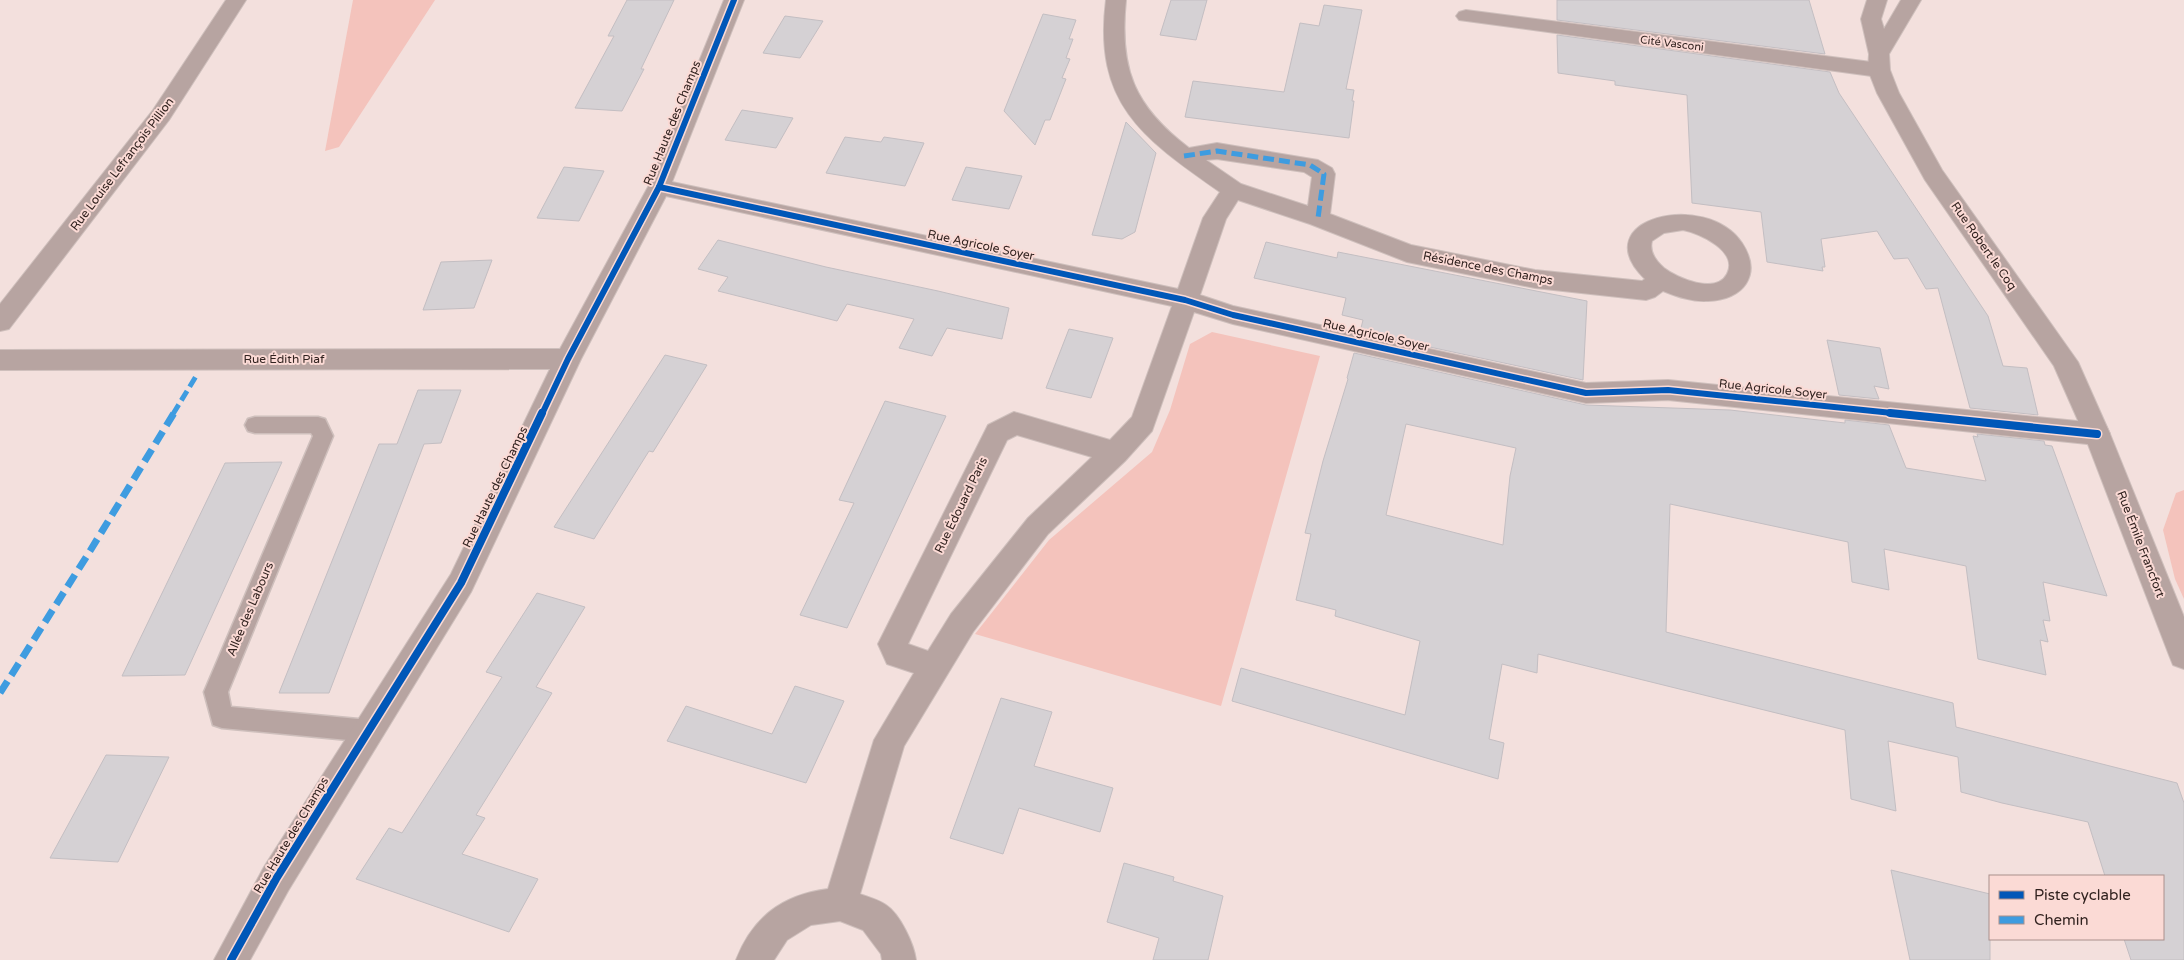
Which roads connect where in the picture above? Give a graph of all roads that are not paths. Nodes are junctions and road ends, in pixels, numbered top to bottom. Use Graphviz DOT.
graph roads {
  1 [pos="236,0"];
  2 [pos="734,0"];
  3 [pos="1116,0"];
  4 [pos="1877,0"];
  5 [pos="1912,0"];
  6 [pos="1466,16"];
  7 [pos="1879,62"];
  8 [pos="1184,156"];
  9 [pos="659,187"];
  10 [pos="1233,190"];
  11 [pos="1318,218"];
  12 [pos="1662,280"];
  13 [pos="1184,300"];
  14 [pos="0,322"];
  15 [pos="568,359"];
  16 [pos="0,360"];
  17 [pos="255,424"];
  18 [pos="2097,434"];
  19 [pos="1115,453"];
  20 [pos="2184,655"];
  21 [pos="935,667"];
  22 [pos="369,730"];
  23 [pos="840,904"];
  24 [pos="231,960"];
  25 [pos="753,960"];
  26 [pos="899,960"];
  1 -- 14 [label="street, Rue Louise Lefrançois Pillion"];
  2 -- 9 [label="street, Rue Haute des Champs"];
  3 -- 8 [label="street, Résidence des Champs"];
  4 -- 7 [label="street, Rue Robert le Coq"];
  5 -- 7 [label="street"];
  6 -- 7 [label="street, Cité Vasconi"];
  7 -- 18 [label="street, Rue Robert le Coq"];
  8 -- 10 [label="street, Résidence des Champs"];
  8 -- 11 [label="street"];
  9 -- 13 [label="street, Rue Agricole Soyer"];
  9 -- 15 [label="street, Rue Haute des Champs"];
  10 -- 11 [label="street, Résidence des Champs"];
  10 -- 13 [label="street"];
  11 -- 12 [label="street, Résidence des Champs"];
  13 -- 18 [label="street, Rue Agricole Soyer"];
  13 -- 19 [label="street"];
  15 -- 16 [label="street, Rue Édith Piaf"];
  15 -- 22 [label="street, Rue Haute des Champs"];
  17 -- 22 [label="lane, Allée des Labours"];
  18 -- 20 [label="street, Rue Émile Francfort"];
  19 -- 21 [label="street"];
  19 -- 21 [label="street, Rue Édouard Paris"];
  21 -- 23 [label="street"];
  22 -- 24 [label="street, Rue Haute des Champs"];
  23 -- 25 [label="street"];
  23 -- 26 [label="street"];
}
